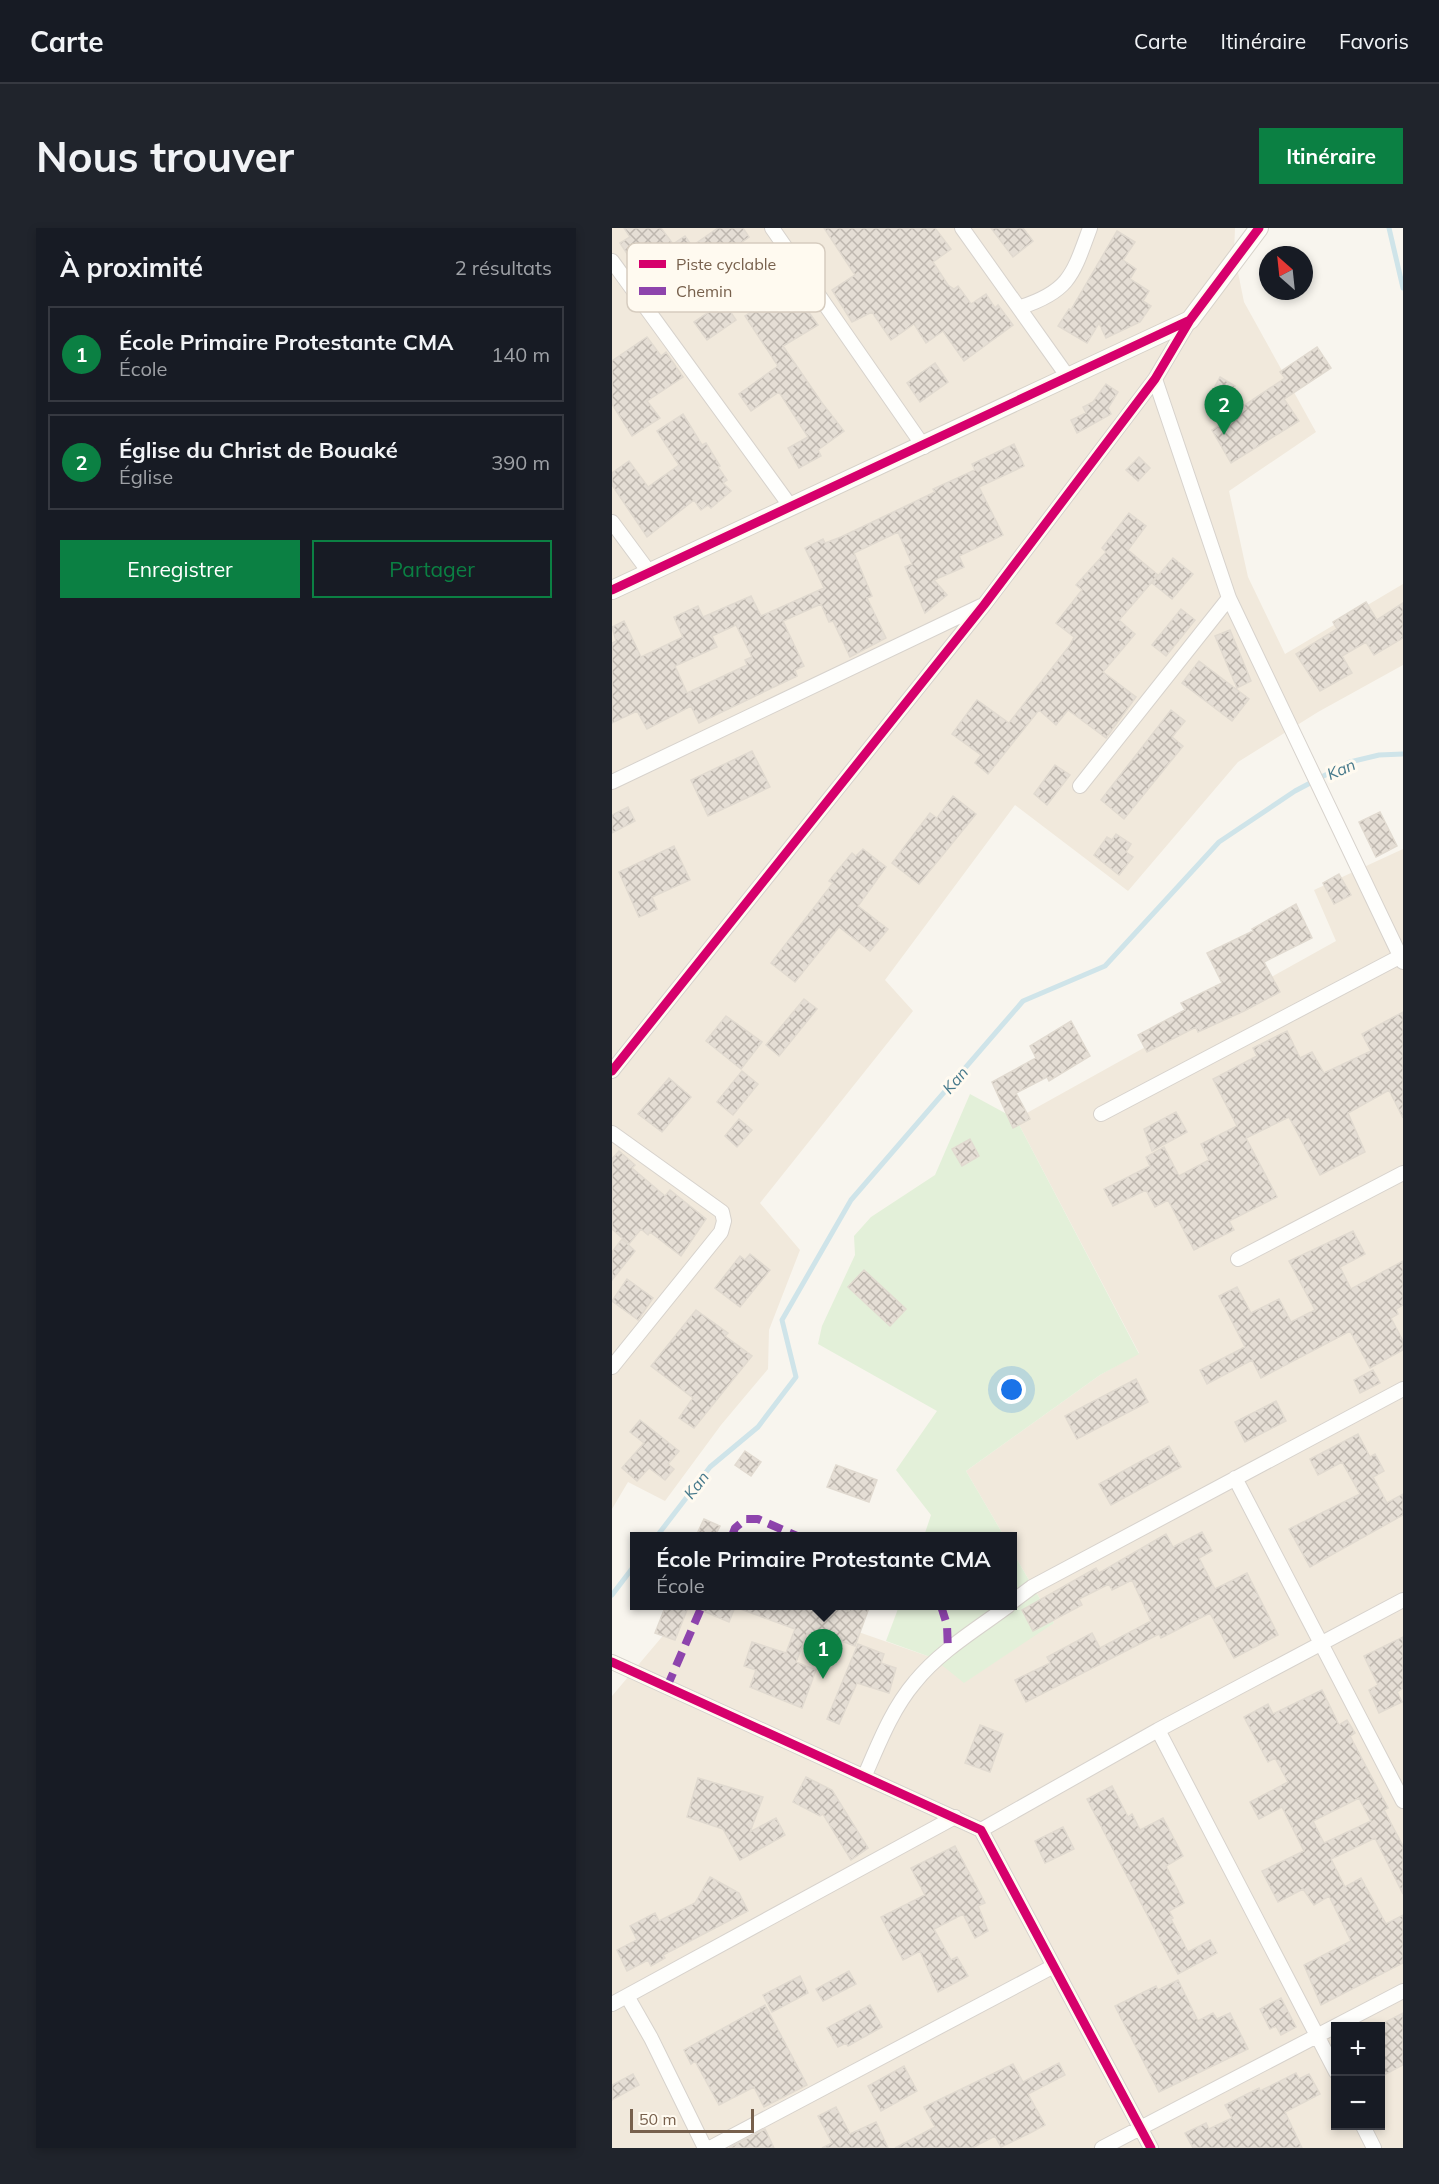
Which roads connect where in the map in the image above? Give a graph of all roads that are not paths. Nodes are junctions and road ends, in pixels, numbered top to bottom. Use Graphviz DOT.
graph roads {
  1 [pos="772,228"];
  2 [pos="962,228"];
  3 [pos="1090,228"];
  4 [pos="1259,228"];
  5 [pos="782,243"];
  6 [pos="612,261"];
  7 [pos="627,282"];
  8 [pos="825,304"];
  9 [pos="1021,307"];
  10 [pos="649,312"];
  11 [pos="1190,320"];
  12 [pos="1068,377"];
  13 [pos="1155,379"];
  14 [pos="924,447"];
  15 [pos="791,507"];
  16 [pos="612,522"];
  17 [pos="649,572"];
  18 [pos="612,590"];
  19 [pos="1229,598"];
  20 [pos="984,605"];
  21 [pos="612,782"];
  22 [pos="1080,786"];
  23 [pos="1402,958"];
  24 [pos="612,1071"];
  25 [pos="1101,1114"];
  26 [pos="612,1133"];
  27 [pos="1403,1173"];
  28 [pos="1238,1259"];
  29 [pos="612,1367"];
  30 [pos="1403,1389"];
  31 [pos="1235,1478"];
  32 [pos="1017,1598"];
  33 [pos="1403,1600"];
  34 [pos="1001,1610"];
  35 [pos="1320,1642"];
  36 [pos="612,1662"];
  37 [pos="1158,1730"];
  38 [pos="865,1775"];
  39 [pos="1403,1801"];
  40 [pos="955,1816"];
  41 [pos="981,1830"];
  42 [pos="1052,1967"];
  43 [pos="1403,1991"];
  44 [pos="627,1996"];
  45 [pos="612,2004"];
  46 [pos="1316,2035"];
  47 [pos="1331,2064"];
  48 [pos="1140,2128"];
  49 [pos="1365,2130"];
  50 [pos="705,2148"];
  51 [pos="710,2148"];
  52 [pos="1102,2148"];
  53 [pos="1151,2148"];
  54 [pos="1374,2148"];
  1 -- 5 [label="street"];
  2 -- 9 [label="street"];
  3 -- 9 [label="street"];
  4 -- 11 [label="street"];
  6 -- 7 [label="street"];
  8 -- 14 [label="street"];
  9 -- 12 [label="street"];
  10 -- 15 [label="street"];
  11 -- 12 [label="street"];
  11 -- 13 [label="street"];
  12 -- 14 [label="street"];
  13 -- 19 [label="street"];
  13 -- 20 [label="street"];
  14 -- 15 [label="street"];
  15 -- 17 [label="street"];
  16 -- 17 [label="street"];
  17 -- 18 [label="street"];
  19 -- 22 [label="street"];
  19 -- 23 [label="street"];
  20 -- 21 [label="street"];
  20 -- 24 [label="street"];
  23 -- 25 [label="street"];
  26 -- 29 [label="street"];
  27 -- 28 [label="street"];
  30 -- 31 [label="street"];
  31 -- 32 [label="street"];
  31 -- 35 [label="street"];
  33 -- 35 [label="street"];
  34 -- 38 [label="street"];
  35 -- 37 [label="street"];
  35 -- 39 [label="street"];
  36 -- 38 [label="street"];
  37 -- 41 [label="street"];
  37 -- 46 [label="street"];
  38 -- 40 [label="street"];
  40 -- 41 [label="street"];
  40 -- 44 [label="street"];
  41 -- 42 [label="street"];
  42 -- 48 [label="street"];
  42 -- 51 [label="street"];
  43 -- 46 [label="street"];
  44 -- 45 [label="street"];
  44 -- 50 [label="street"];
  46 -- 47 [label="street"];
  46 -- 48 [label="street"];
  48 -- 52 [label="street"];
  48 -- 53 [label="street"];
  49 -- 54 [label="street"];
}
